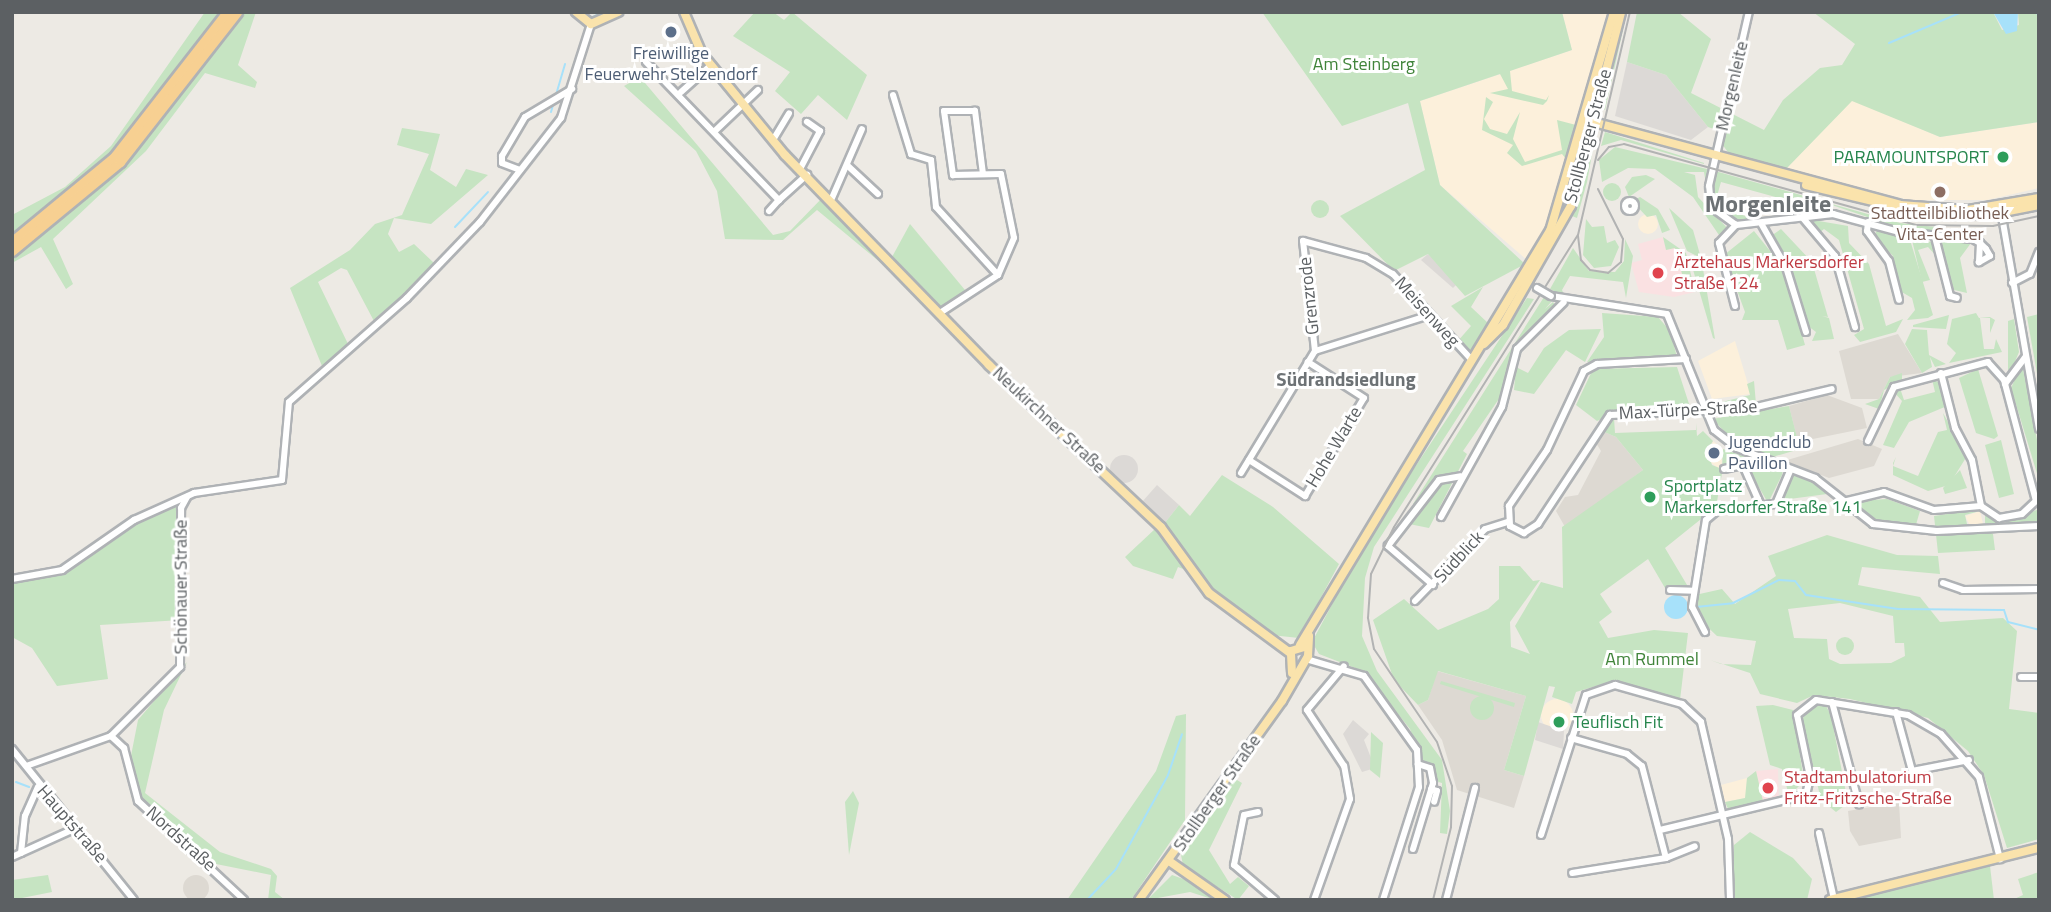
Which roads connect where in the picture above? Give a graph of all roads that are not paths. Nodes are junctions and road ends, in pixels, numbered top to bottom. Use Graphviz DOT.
graph roads {
  1 [pos="227,12"];
  2 [pos="237,12"];
  3 [pos="576,12"];
  4 [pos="618,12"];
  5 [pos="684,12"];
  6 [pos="1614,12"];
  7 [pos="1621,12"];
  8 [pos="1749,12"];
  9 [pos="591,24"];
  10 [pos="207,46"];
  11 [pos="198,59"];
  12 [pos="646,62"];
  13 [pos="710,66"];
  14 [pos="573,88"];
  15 [pos="758,90"];
  16 [pos="681,92"];
  17 [pos="893,95"];
  18 [pos="745,107"];
  19 [pos="789,113"];
  20 [pos="1590,121"];
  21 [pos="807,122"];
  22 [pos="862,129"];
  23 [pos="716,130"];
  24 [pos="773,140"];
  25 [pos="1713,158"];
  26 [pos="848,166"];
  27 [pos="520,170"];
  28 [pos="804,172"];
  29 [pos="983,174"];
  30 [pos="878,194"];
  31 [pos="832,198"];
  32 [pos="2039,198"];
  33 [pos="779,200"];
  34 [pos="2039,205"];
  35 [pos="2001,209"];
  36 [pos="769,211"];
  37 [pos="1802,217"];
  38 [pos="1868,222"];
  39 [pos="1736,225"];
  40 [pos="1762,225"];
  41 [pos="1935,237"];
  42 [pos="12,241"];
  43 [pos="1303,241"];
  44 [pos="1980,243"];
  45 [pos="12,251"];
  46 [pos="2039,252"];
  47 [pos="998,275"];
  48 [pos="1524,281"];
  49 [pos="2012,283"];
  50 [pos="1957,298"];
  51 [pos="1899,300"];
  52 [pos="1564,302"];
  53 [pos="1735,306"];
  54 [pos="940,313"];
  55 [pos="1427,316"];
  56 [pos="1855,327"];
  57 [pos="1806,332"];
  58 [pos="1315,351"];
  59 [pos="1472,358"];
  60 [pos="2025,358"];
  61 [pos="1686,359"];
  62 [pos="1308,362"];
  63 [pos="1941,373"];
  64 [pos="2005,384"];
  65 [pos="1832,389"];
  66 [pos="1701,411"];
  67 [pos="2037,419"];
  68 [pos="2039,429"];
  69 [pos="1868,440"];
  70 [pos="1249,460"];
  71 [pos="1791,469"];
  72 [pos="1724,470"];
  73 [pos="1241,472"];
  74 [pos="1461,475"];
  75 [pos="188,496"];
  76 [pos="1843,502"];
  77 [pos="1981,506"];
  78 [pos="1762,508"];
  79 [pos="1441,517"];
  80 [pos="1508,522"];
  81 [pos="2039,526"];
  82 [pos="12,579"];
  83 [pos="1943,583"];
  84 [pos="1433,585"];
  85 [pos="2039,589"];
  86 [pos="1670,590"];
  87 [pos="1694,591"];
  88 [pos="1415,601"];
  89 [pos="1704,632"];
  90 [pos="1300,654"];
  91 [pos="1344,666"];
  92 [pos="2021,677"];
  93 [pos="2039,677"];
  94 [pos="1832,702"];
  95 [pos="1896,712"];
  96 [pos="111,736"];
  97 [pos="1571,738"];
  98 [pos="12,749"];
  99 [pos="1969,761"];
  100 [pos="1418,764"];
  101 [pos="29,765"];
  102 [pos="38,787"];
  103 [pos="1475,788"];
  104 [pos="1431,789"];
  105 [pos="1434,802"];
  106 [pos="1859,804"];
  107 [pos="1258,812"];
  108 [pos="1723,815"];
  109 [pos="74,829"];
  110 [pos="1660,830"];
  111 [pos="1819,833"];
  112 [pos="1541,835"];
  113 [pos="1695,846"];
  114 [pos="2039,848"];
  115 [pos="1413,849"];
  116 [pos="22,853"];
  117 [pos="12,857"];
  118 [pos="1666,858"];
  119 [pos="2000,859"];
  120 [pos="1169,861"];
  121 [pos="1572,873"];
  122 [pos="1832,899"];
  123 [pos="134,900"];
  124 [pos="244,900"];
  125 [pos="1139,900"];
  126 [pos="1224,900"];
  127 [pos="1275,900"];
  128 [pos="1314,900"];
  129 [pos="1383,900"];
  130 [pos="1446,900"];
  131 [pos="1730,900"];
  1 -- 10 [label="highway"];
  2 -- 10 [label="highway"];
  3 -- 9 [label="main road"];
  4 -- 9 [label="main road"];
  5 -- 13 [label="main road, Neukirchner Straße"];
  6 -- 20 [label="main road, Stollberger Straße"];
  7 -- 20 [label="main road, Stollberger Straße"];
  8 -- 25 [label="street, Morgenleite"];
  9 -- 14 [label="street"];
  10 -- 11 [label="highway"];
  11 -- 42 [label="highway"];
  11 -- 45 [label="highway"];
  12 -- 16 [label="street"];
  13 -- 16 [label="street"];
  13 -- 18 [label="main road, Neukirchner Straße"];
  14 -- 27 [label="street"];
  14 -- 27 [label="street"];
  15 -- 18 [label="street"];
  16 -- 23 [label="street"];
  17 -- 47 [label="street"];
  18 -- 23 [label="street"];
  18 -- 24 [label="main road, Neukirchner Straße"];
  19 -- 24 [label="street"];
  20 -- 25 [label="main road"];
  20 -- 48 [label="main road, Stollberger Straße"];
  21 -- 28 [label="street"];
  22 -- 26 [label="street"];
  23 -- 33 [label="street"];
  24 -- 28 [label="main road, Neukirchner Straße"];
  25 -- 35 [label="main road"];
  25 -- 39 [label="street, Morgenleite"];
  26 -- 30 [label="street"];
  26 -- 31 [label="street"];
  27 -- 75 [label="street, Schönauer Straße"];
  28 -- 31 [label="main road, Neukirchner Straße"];
  28 -- 33 [label="street"];
  29 -- 29 [label="street"];
  29 -- 47 [label="street"];
  31 -- 54 [label="main road, Neukirchner Straße"];
  32 -- 35 [label="main road"];
  33 -- 36 [label="street"];
  34 -- 35 [label="main road"];
  35 -- 49 [label="street"];
  37 -- 38 [label="street"];
  37 -- 40 [label="street"];
  37 -- 56 [label="street"];
  38 -- 41 [label="street"];
  38 -- 51 [label="street"];
  39 -- 40 [label="street"];
  39 -- 53 [label="street"];
  40 -- 57 [label="street"];
  41 -- 44 [label="street"];
  41 -- 50 [label="street"];
  43 -- 55 [label="street, Meisenweg"];
  43 -- 58 [label="street, Grenzrode"];
  46 -- 49 [label="street"];
  47 -- 54 [label="street"];
  48 -- 52 [label="street, bridge"];
  48 -- 59 [label="main road, Stollberger Straße"];
  49 -- 60 [label="street"];
  52 -- 61 [label="street"];
  52 -- 74 [label="street"];
  54 -- 90 [label="main road, Neukirchner Straße"];
  55 -- 58 [label="street"];
  55 -- 59 [label="street, Meisenweg"];
  58 -- 62 [label="street"];
  59 -- 90 [label="main road, Stollberger Straße"];
  60 -- 64 [label="street"];
  60 -- 67 [label="street"];
  61 -- 66 [label="street"];
  61 -- 80 [label="street"];
  62 -- 70 [label="street"];
  62 -- 70 [label="street, Hohe Warte"];
  63 -- 64 [label="street"];
  63 -- 69 [label="street"];
  63 -- 77 [label="street"];
  64 -- 77 [label="street"];
  65 -- 66 [label="street, Max-Türpe-Straße"];
  66 -- 71 [label="street"];
  66 -- 80 [label="street, Max-Türpe-Straße"];
  67 -- 68 [label="street"];
  70 -- 73 [label="street"];
  71 -- 76 [label="street"];
  71 -- 78 [label="street"];
  72 -- 78 [label="street"];
  74 -- 79 [label="street"];
  74 -- 84 [label="street"];
  75 -- 82 [label="street"];
  75 -- 96 [label="street, Schönauer Straße"];
  76 -- 77 [label="street"];
  76 -- 81 [label="street"];
  78 -- 87 [label="street"];
  80 -- 84 [label="street, Südblick"];
  83 -- 85 [label="street"];
  84 -- 88 [label="street, Südblick"];
  86 -- 87 [label="street"];
  87 -- 89 [label="street"];
  90 -- 91 [label="street"];
  90 -- 120 [label="main road, Stollberger Straße"];
  91 -- 100 [label="street"];
  91 -- 128 [label="street"];
  92 -- 93 [label="street"];
  94 -- 95 [label="street"];
  94 -- 106 [label="street"];
  94 -- 108 [label="street"];
  95 -- 99 [label="street"];
  95 -- 99 [label="street"];
  96 -- 101 [label="street, Schönauer Straße"];
  96 -- 124 [label="street, Nordstraße"];
  97 -- 108 [label="street"];
  97 -- 110 [label="street"];
  97 -- 112 [label="street"];
  98 -- 101 [label="street, Hauptstraße"];
  99 -- 119 [label="street"];
  100 -- 104 [label="street"];
  100 -- 129 [label="street"];
  101 -- 102 [label="street, Hauptstraße"];
  102 -- 109 [label="street, Hauptstraße"];
  102 -- 116 [label="street"];
  103 -- 130 [label="street"];
  104 -- 105 [label="street"];
  104 -- 115 [label="street"];
  107 -- 127 [label="street"];
  108 -- 110 [label="street"];
  108 -- 131 [label="street"];
  109 -- 116 [label="street"];
  109 -- 123 [label="street, Hauptstraße"];
  110 -- 118 [label="street"];
  111 -- 122 [label="street"];
  113 -- 118 [label="street"];
  114 -- 119 [label="main road"];
  116 -- 117 [label="street"];
  118 -- 121 [label="street"];
  119 -- 122 [label="main road"];
  120 -- 125 [label="main road, Stollberger Straße"];
  120 -- 126 [label="main road"];
}
